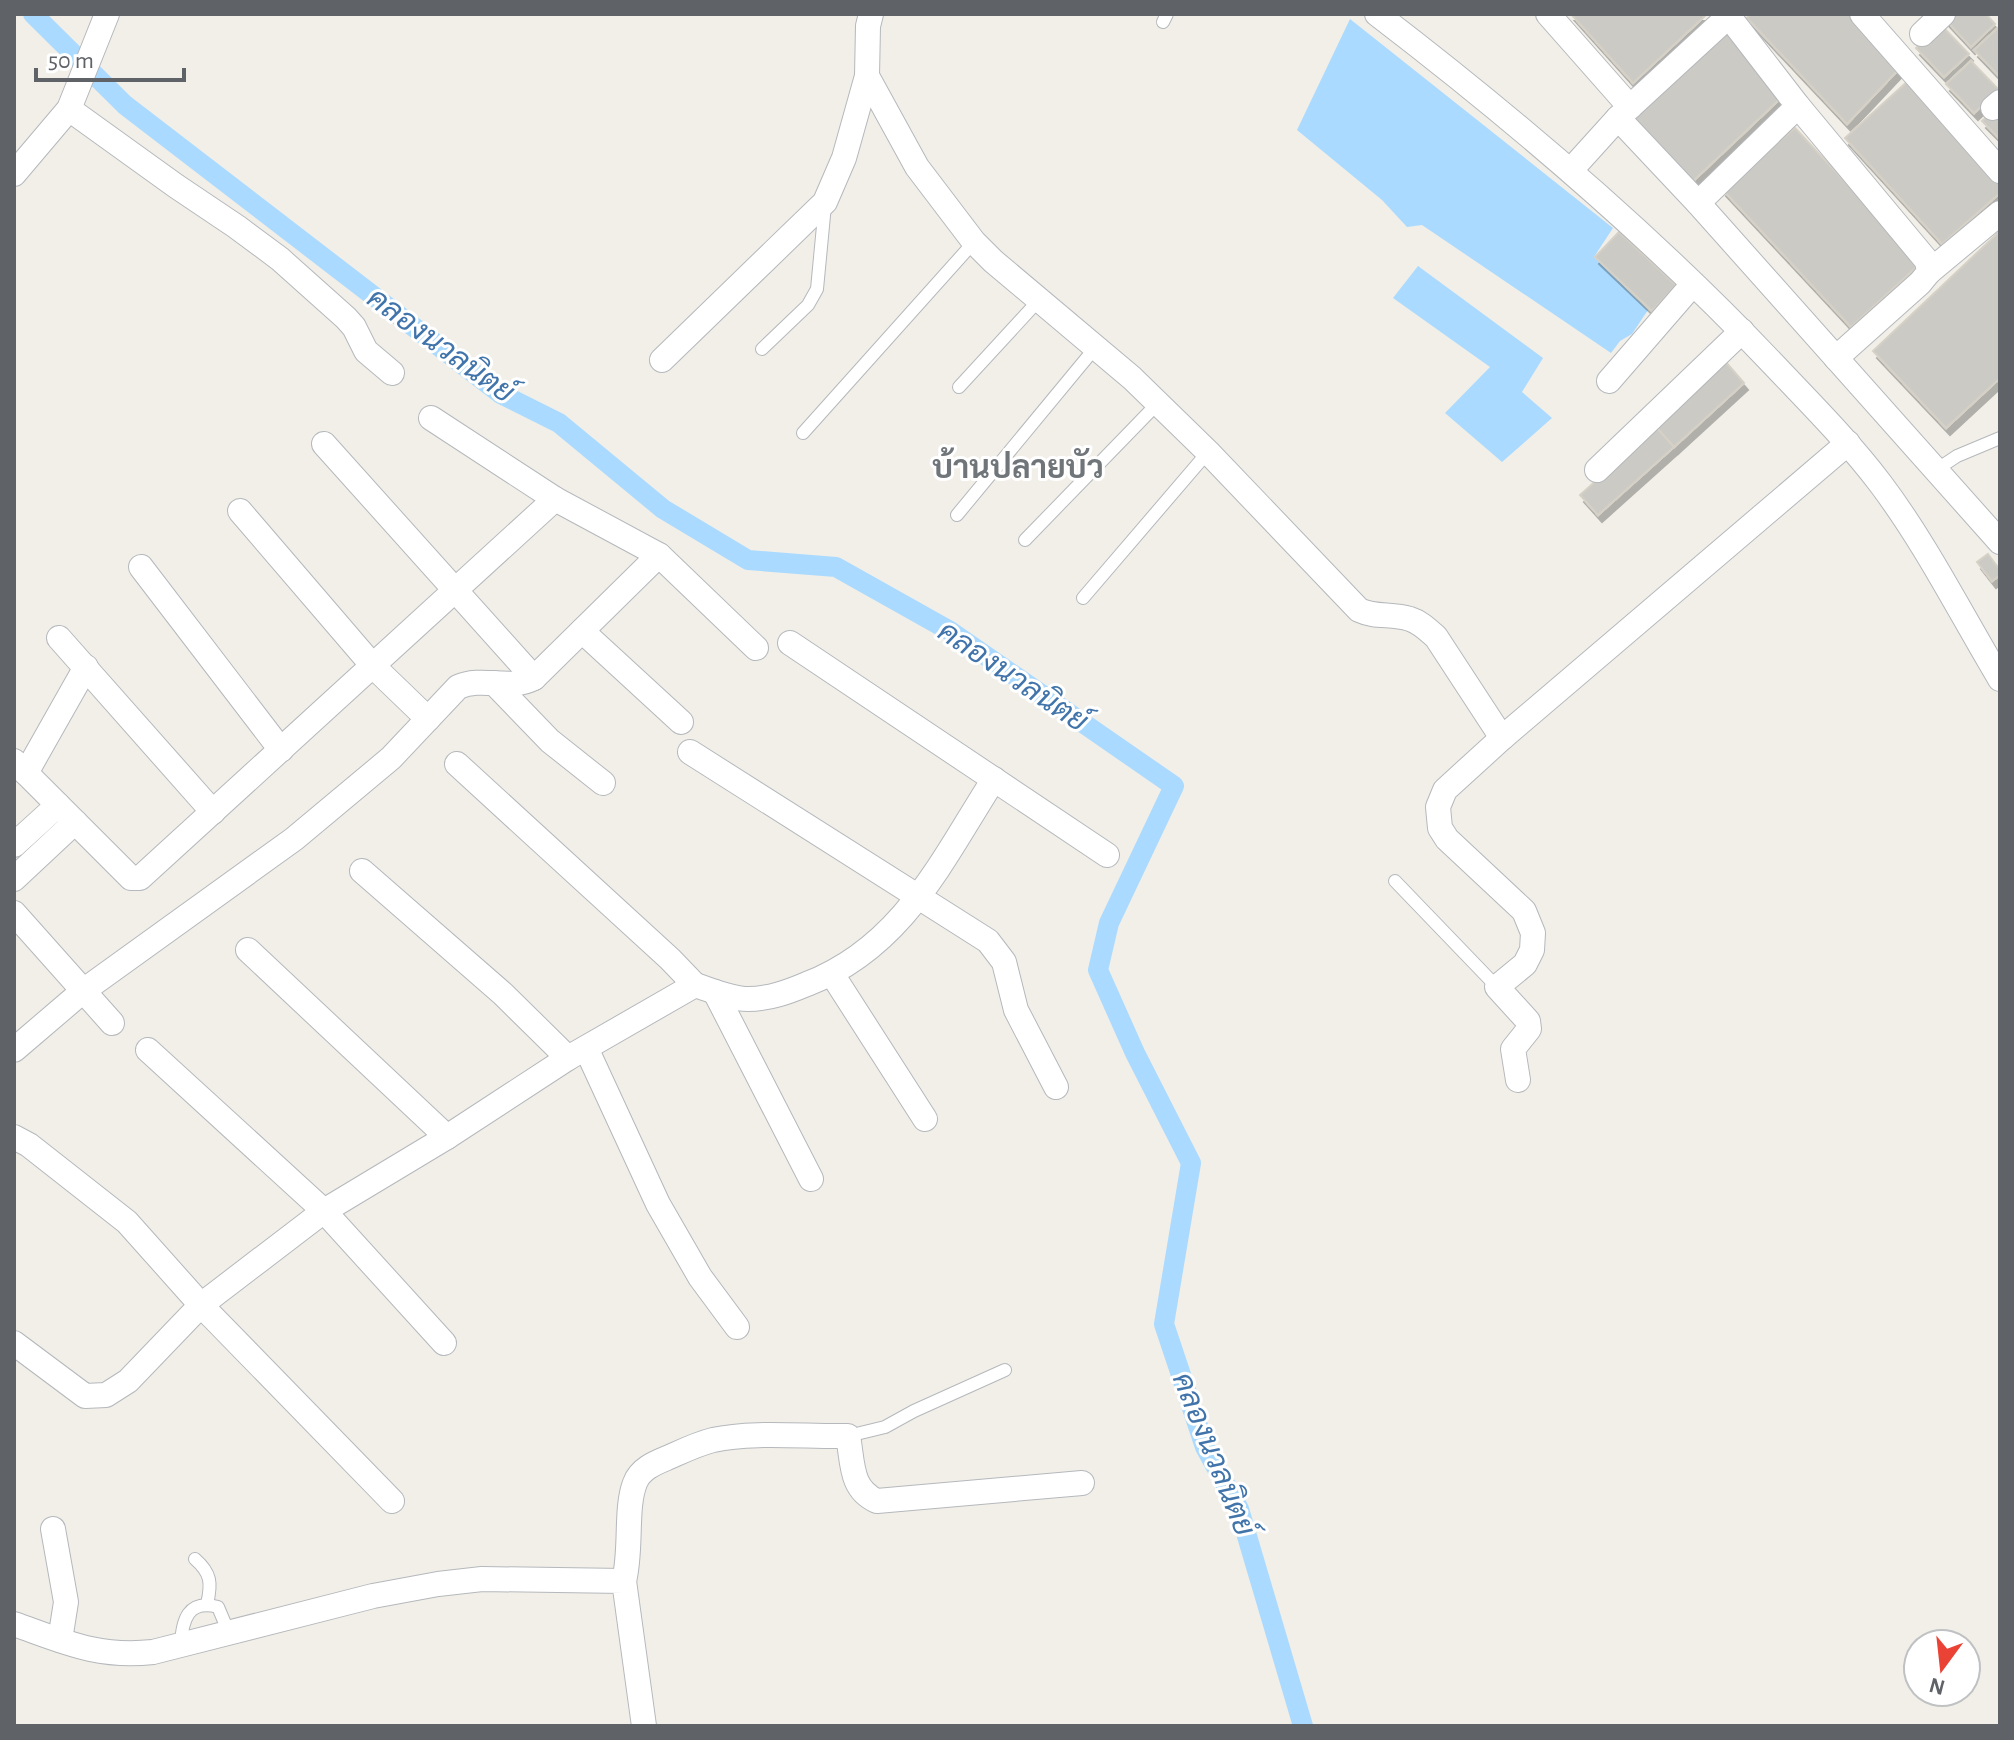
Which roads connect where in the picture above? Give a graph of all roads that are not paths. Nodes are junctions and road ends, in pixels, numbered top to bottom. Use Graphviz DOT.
graph roads {
  1 [pos="107,14"];
  2 [pos="871,14"];
  3 [pos="1377,14"];
  4 [pos="1548,14"];
  5 [pos="1862,14"];
  6 [pos="1943,14"];
  7 [pos="1729,15"];
  8 [pos="1922,34"];
  9 [pos="867,76"];
  10 [pos="72,101"];
  11 [pos="1798,106"];
  12 [pos="1624,113"];
  13 [pos="1571,170"];
  14 [pos="2000,171"];
  15 [pos="14,174"];
  16 [pos="825,202"];
  17 [pos="1698,203"];
  18 [pos="2000,213"];
  19 [pos="974,242"];
  20 [pos="1929,272"];
  21 [pos="1693,284"];
  22 [pos="1039,300"];
  23 [pos="1742,331"];
  24 [pos="1095,348"];
  25 [pos="762,349"];
  26 [pos="1836,358"];
  27 [pos="662,360"];
  28 [pos="392,373"];
  29 [pos="1609,381"];
  30 [pos="959,387"];
  31 [pos="1158,403"];
  32 [pos="431,418"];
  33 [pos="803,433"];
  34 [pos="2000,438"];
  35 [pos="1848,443"];
  36 [pos="324,444"];
  37 [pos="1208,452"];
  38 [pos="1597,470"];
  39 [pos="1936,470"];
  40 [pos="555,499"];
  41 [pos="240,511"];
  42 [pos="957,515"];
  43 [pos="1025,540"];
  44 [pos="2000,542"];
  45 [pos="659,555"];
  46 [pos="141,567"];
  47 [pos="456,589"];
  48 [pos="1083,598"];
  49 [pos="582,631"];
  50 [pos="59,638"];
  51 [pos="790,643"];
  52 [pos="756,648"];
  53 [pos="373,666"];
  54 [pos="86,667"];
  55 [pos="534,678"];
  56 [pos="2000,679"];
  57 [pos="494,683"];
  58 [pos="428,719"];
  59 [pos="681,722"];
  60 [pos="1502,738"];
  61 [pos="281,750"];
  62 [pos="690,752"];
  63 [pos="457,764"];
  64 [pos="20,767"];
  65 [pos="994,779"];
  66 [pos="603,783"];
  67 [pos="58,805"];
  68 [pos="213,812"];
  69 [pos="75,822"];
  70 [pos="14,845"];
  71 [pos="1107,855"];
  72 [pos="362,871"];
  73 [pos="14,879"];
  74 [pos="1395,881"];
  75 [pos="919,895"];
  76 [pos="14,913"];
  77 [pos="248,950"];
  78 [pos="832,974"];
  79 [pos="1497,987"];
  80 [pos="705,988"];
  81 [pos="83,991"];
  82 [pos="112,1023"];
  83 [pos="14,1050"];
  84 [pos="148,1050"];
  85 [pos="577,1053"];
  86 [pos="1518,1080"];
  87 [pos="1056,1087"];
  88 [pos="925,1119"];
  89 [pos="14,1137"];
  90 [pos="447,1137"];
  91 [pos="811,1179"];
  92 [pos="324,1211"];
  93 [pos="201,1305"];
  94 [pos="737,1327"];
  95 [pos="14,1343"];
  96 [pos="444,1343"];
  97 [pos="1005,1370"];
  98 [pos="848,1436"];
  99 [pos="1082,1483"];
  100 [pos="392,1501"];
  101 [pos="53,1529"];
  102 [pos="195,1559"];
  103 [pos="624,1581"];
  104 [pos="207,1604"];
  105 [pos="14,1624"];
  106 [pos="229,1633"];
  107 [pos="60,1640"];
  108 [pos="181,1645"];
  109 [pos="644,1726"];
  1 -- 10 [label="street"];
  2 -- 9 [label="street"];
  3 -- 13 [label="street"];
  4 -- 12 [label="street"];
  5 -- 14 [label="street"];
  6 -- 8 [label="street"];
  7 -- 11 [label="street"];
  7 -- 12 [label="street"];
  9 -- 16 [label="street"];
  9 -- 19 [label="street"];
  10 -- 15 [label="street"];
  10 -- 28 [label="street"];
  11 -- 17 [label="street"];
  11 -- 20 [label="street"];
  12 -- 13 [label="street"];
  12 -- 17 [label="street"];
  13 -- 21 [label="street"];
  16 -- 25 [label="lane"];
  16 -- 27 [label="street"];
  17 -- 26 [label="street"];
  18 -- 20 [label="street"];
  19 -- 22 [label="street"];
  19 -- 33 [label="lane"];
  20 -- 26 [label="street"];
  21 -- 23 [label="street"];
  21 -- 29 [label="street"];
  22 -- 24 [label="street"];
  22 -- 30 [label="lane"];
  23 -- 35 [label="street"];
  23 -- 38 [label="street"];
  24 -- 31 [label="street"];
  24 -- 42 [label="lane"];
  26 -- 39 [label="street"];
  31 -- 37 [label="street"];
  31 -- 43 [label="lane"];
  32 -- 40 [label="street"];
  34 -- 39 [label="lane"];
  35 -- 56 [label="street"];
  35 -- 60 [label="street"];
  36 -- 47 [label="street"];
  37 -- 48 [label="lane"];
  37 -- 60 [label="street"];
  39 -- 44 [label="street"];
  40 -- 45 [label="street"];
  40 -- 47 [label="street"];
  41 -- 53 [label="street"];
  45 -- 49 [label="street"];
  45 -- 52 [label="street"];
  46 -- 61 [label="street"];
  47 -- 53 [label="street"];
  47 -- 55 [label="street"];
  49 -- 55 [label="street"];
  49 -- 59 [label="street"];
  50 -- 54 [label="street"];
  51 -- 65 [label="street"];
  53 -- 58 [label="street"];
  53 -- 61 [label="street"];
  54 -- 64 [label="street"];
  54 -- 68 [label="street"];
  55 -- 57 [label="street"];
  57 -- 58 [label="street"];
  57 -- 66 [label="street"];
  58 -- 81 [label="street"];
  60 -- 79 [label="street"];
  61 -- 68 [label="street"];
  62 -- 75 [label="street"];
  63 -- 80 [label="street"];
  64 -- 67 [label="street"];
  65 -- 71 [label="street"];
  65 -- 75 [label="street"];
  67 -- 69 [label="street"];
  67 -- 70 [label="street"];
  68 -- 69 [label="street"];
  69 -- 73 [label="street"];
  72 -- 85 [label="street"];
  74 -- 79 [label="lane"];
  75 -- 78 [label="street"];
  75 -- 87 [label="street"];
  76 -- 81 [label="street"];
  77 -- 90 [label="street"];
  78 -- 80 [label="street"];
  78 -- 88 [label="street"];
  79 -- 86 [label="street"];
  80 -- 85 [label="street"];
  80 -- 91 [label="street"];
  81 -- 82 [label="street"];
  81 -- 83 [label="street"];
  84 -- 92 [label="street"];
  85 -- 90 [label="street"];
  85 -- 94 [label="street"];
  89 -- 93 [label="street"];
  90 -- 92 [label="street"];
  92 -- 93 [label="street"];
  92 -- 96 [label="street"];
  93 -- 95 [label="street"];
  93 -- 100 [label="street"];
  97 -- 98 [label="lane"];
  98 -- 99 [label="street"];
  98 -- 103 [label="street"];
  101 -- 107 [label="street"];
  102 -- 104 [label="lane"];
  103 -- 106 [label="street"];
  103 -- 109 [label="street"];
  104 -- 106 [label="lane"];
  104 -- 108 [label="lane"];
  105 -- 107 [label="street"];
  106 -- 108 [label="street"];
  107 -- 108 [label="street"];
}
